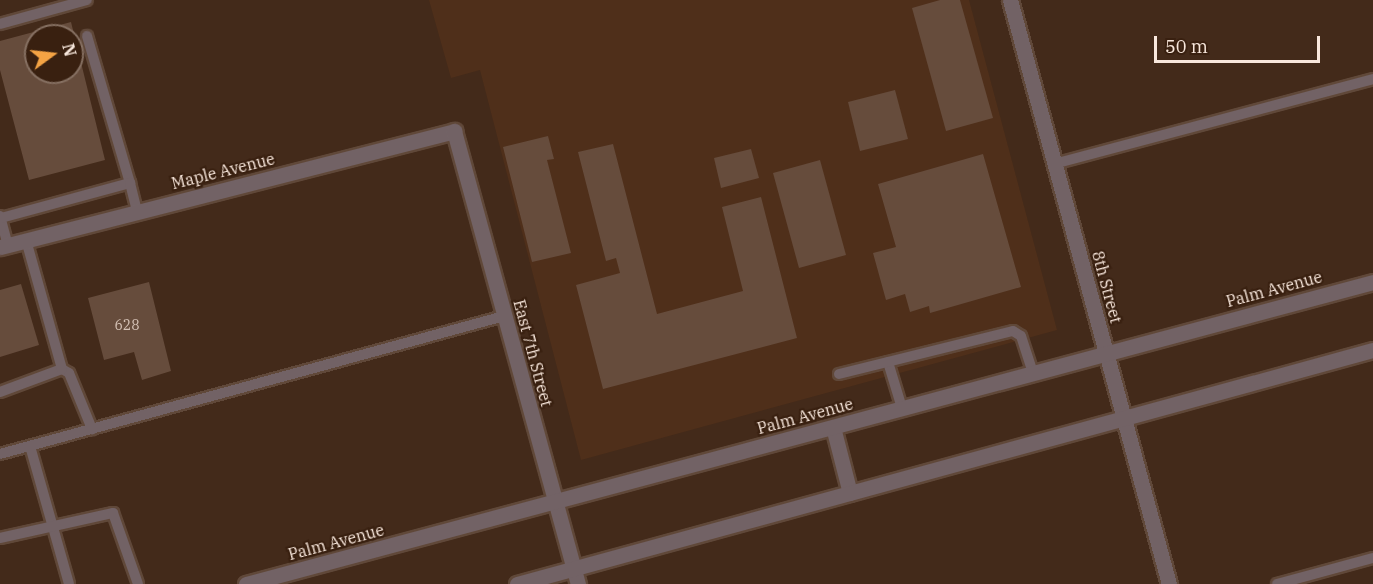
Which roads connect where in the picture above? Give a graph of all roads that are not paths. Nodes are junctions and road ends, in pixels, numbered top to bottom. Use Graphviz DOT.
graph roads {
  1 [pos="87,0"];
  2 [pos="1010,0"];
  3 [pos="0,24"];
  4 [pos="87,36"];
  5 [pos="1373,79"];
  6 [pos="454,131"];
  7 [pos="1054,164"];
  8 [pos="130,183"];
  9 [pos="137,212"];
  10 [pos="0,217"];
  11 [pos="26,240"];
  12 [pos="4,246"];
  13 [pos="1373,282"];
  14 [pos="504,316"];
  15 [pos="1373,350"];
  16 [pos="1106,353"];
  17 [pos="888,362"];
  18 [pos="62,369"];
  19 [pos="1033,373"];
  20 [pos="839,374"];
  21 [pos="0,392"];
  22 [pos="902,408"];
  23 [pos="1124,418"];
  24 [pos="833,427"];
  25 [pos="92,429"];
  26 [pos="30,446"];
  27 [pos="0,454"];
  28 [pos="850,493"];
  29 [pos="556,502"];
  30 [pos="53,525"];
  31 [pos="0,538"];
  32 [pos="1373,558"];
  33 [pos="573,568"];
  34 [pos="283,579"];
  35 [pos="69,584"];
  36 [pos="138,584"];
  37 [pos="246,584"];
  38 [pos="517,584"];
  39 [pos="578,584"];
  40 [pos="1169,584"];
  41 [pos="1277,584"];
  1 -- 3 [label="lane"];
  2 -- 7 [label="street, 8th Street"];
  4 -- 8 [label="lane"];
  5 -- 7 [label="lane"];
  6 -- 9 [label="street, Maple Avenue"];
  6 -- 14 [label="street, East 7th Street"];
  7 -- 16 [label="street, 8th Street"];
  8 -- 9 [label="lane"];
  8 -- 10 [label="lane"];
  9 -- 11 [label="street, Maple Avenue"];
  10 -- 12 [label="lane"];
  11 -- 12 [label="street, Maple Avenue"];
  11 -- 18 [label="lane"];
  13 -- 16 [label="street, Palm Avenue"];
  14 -- 25 [label="lane"];
  14 -- 29 [label="street, East 7th Street"];
  15 -- 23 [label="street"];
  16 -- 19 [label="street, Palm Avenue"];
  16 -- 23 [label="street, 8th Street"];
  17 -- 19 [label="lane"];
  17 -- 20 [label="lane"];
  17 -- 22 [label="lane"];
  18 -- 21 [label="lane"];
  18 -- 25 [label="lane"];
  19 -- 22 [label="street, Palm Avenue"];
  22 -- 24 [label="street, Palm Avenue"];
  23 -- 28 [label="street"];
  23 -- 40 [label="street, 8th Street"];
  24 -- 28 [label="street"];
  24 -- 29 [label="street, Palm Avenue"];
  25 -- 26 [label="lane"];
  26 -- 27 [label="lane"];
  26 -- 30 [label="lane"];
  28 -- 33 [label="street"];
  29 -- 33 [label="street, East 7th Street"];
  29 -- 34 [label="street, Palm Avenue"];
  30 -- 31 [label="lane"];
  30 -- 35 [label="lane"];
  30 -- 36 [label="lane"];
  32 -- 41 [label="lane"];
  33 -- 38 [label="street"];
  33 -- 39 [label="street, East 7th Street"];
  34 -- 37 [label="street, Palm Avenue"];
}
